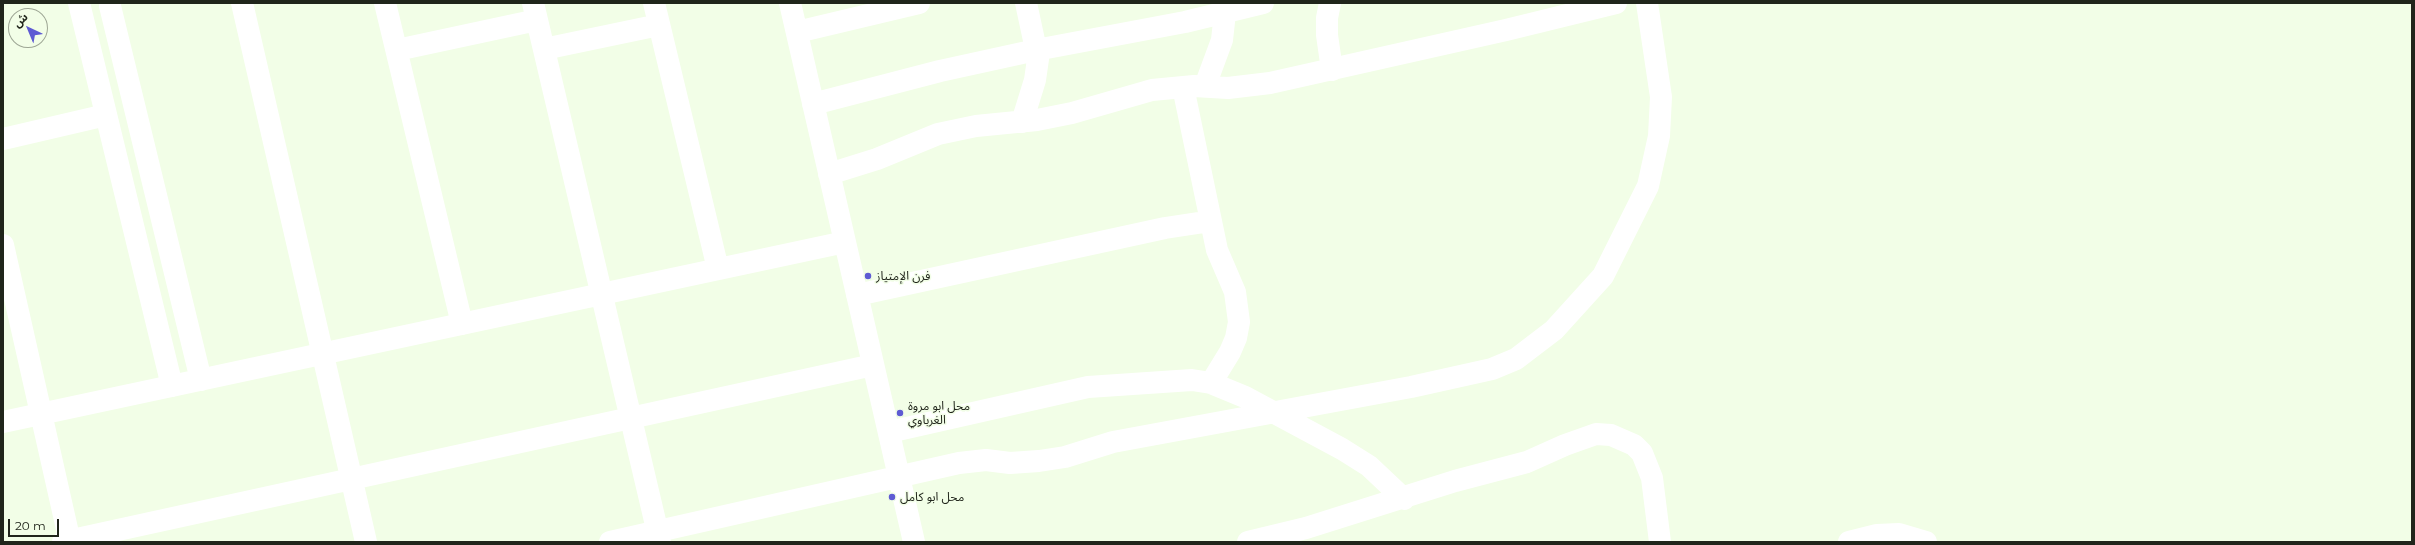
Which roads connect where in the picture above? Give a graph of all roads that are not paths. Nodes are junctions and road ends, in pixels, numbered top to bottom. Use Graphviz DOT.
graph roads {
  1 [pos="242,3"];
  2 [pos="385,3"];
  3 [pos="654,3"];
  4 [pos="790,3"];
  5 [pos="919,3"];
  6 [pos="1026,3"];
  7 [pos="1263,3"];
  8 [pos="1330,3"];
  9 [pos="1616,3"];
  10 [pos="1647,3"];
  11 [pos="117,4"];
  12 [pos="80,8"];
  13 [pos="536,8"];
  14 [pos="1560,11"];
  15 [pos="1225,14"];
  16 [pos="659,25"];
  17 [pos="797,32"];
  18 [pos="544,49"];
  19 [pos="396,50"];
  20 [pos="1036,50"];
  21 [pos="1332,70"];
  22 [pos="1205,86"];
  23 [pos="1183,87"];
  24 [pos="813,104"];
  25 [pos="106,115"];
  26 [pos="1022,122"];
  27 [pos="3,139"];
  28 [pos="829,174"];
  29 [pos="1211,221"];
  30 [pos="845,242"];
  31 [pos="3,245"];
  32 [pos="718,269"];
  33 [pos="602,294"];
  34 [pos="857,296"];
  35 [pos="462,324"];
  36 [pos="322,354"];
  37 [pos="873,365"];
  38 [pos="201,380"];
  39 [pos="1211,384"];
  40 [pos="172,386"];
  41 [pos="1272,413"];
  42 [pos="42,414"];
  43 [pos="631,418"];
  44 [pos="3,422"];
  45 [pos="889,432"];
  46 [pos="899,478"];
  47 [pos="352,480"];
  48 [pos="1404,499"];
  49 [pos="659,537"];
  50 [pos="1256,541"];
  51 [pos="68,542"];
  52 [pos="366,542"];
  53 [pos="610,542"];
  54 [pos="914,542"];
  55 [pos="1660,542"];
  56 [pos="1849,542"];
  57 [pos="1926,542"];
  1 -- 36 [label="street"];
  2 -- 19 [label="street"];
  3 -- 16 [label="street"];
  4 -- 17 [label="street"];
  5 -- 17 [label="street"];
  6 -- 20 [label="street"];
  7 -- 15 [label="street"];
  8 -- 21 [label="street"];
  9 -- 14 [label="street"];
  10 -- 41 [label="street"];
  11 -- 12 [label="street"];
  11 -- 38 [label="street"];
  12 -- 25 [label="street"];
  13 -- 18 [label="street"];
  13 -- 19 [label="street"];
  14 -- 21 [label="street"];
  15 -- 20 [label="street"];
  15 -- 22 [label="street"];
  16 -- 18 [label="street"];
  16 -- 32 [label="street"];
  17 -- 24 [label="street"];
  18 -- 33 [label="street"];
  19 -- 35 [label="street"];
  20 -- 24 [label="street"];
  20 -- 26 [label="street"];
  21 -- 22 [label="street"];
  22 -- 23 [label="street"];
  23 -- 26 [label="street"];
  23 -- 29 [label="street"];
  24 -- 28 [label="street"];
  25 -- 27 [label="street"];
  25 -- 40 [label="street"];
  26 -- 28 [label="street"];
  28 -- 30 [label="street"];
  29 -- 34 [label="street"];
  29 -- 39 [label="street"];
  30 -- 32 [label="street"];
  30 -- 34 [label="street"];
  31 -- 42 [label="street"];
  32 -- 33 [label="street"];
  33 -- 35 [label="street"];
  33 -- 43 [label="street"];
  34 -- 37 [label="street"];
  35 -- 36 [label="street"];
  36 -- 38 [label="street"];
  36 -- 47 [label="street"];
  37 -- 43 [label="street"];
  37 -- 45 [label="street"];
  38 -- 40 [label="street"];
  39 -- 41 [label="street"];
  39 -- 45 [label="street"];
  40 -- 42 [label="street"];
  41 -- 46 [label="street"];
  41 -- 48 [label="street"];
  42 -- 44 [label="street"];
  42 -- 51 [label="street"];
  43 -- 47 [label="street"];
  43 -- 49 [label="street"];
  45 -- 46 [label="street"];
  46 -- 49 [label="street"];
  46 -- 54 [label="street"];
  47 -- 51 [label="street"];
  47 -- 52 [label="street"];
  48 -- 50 [label="street"];
  48 -- 55 [label="street"];
  49 -- 53 [label="street"];
  56 -- 57 [label="street"];
}
